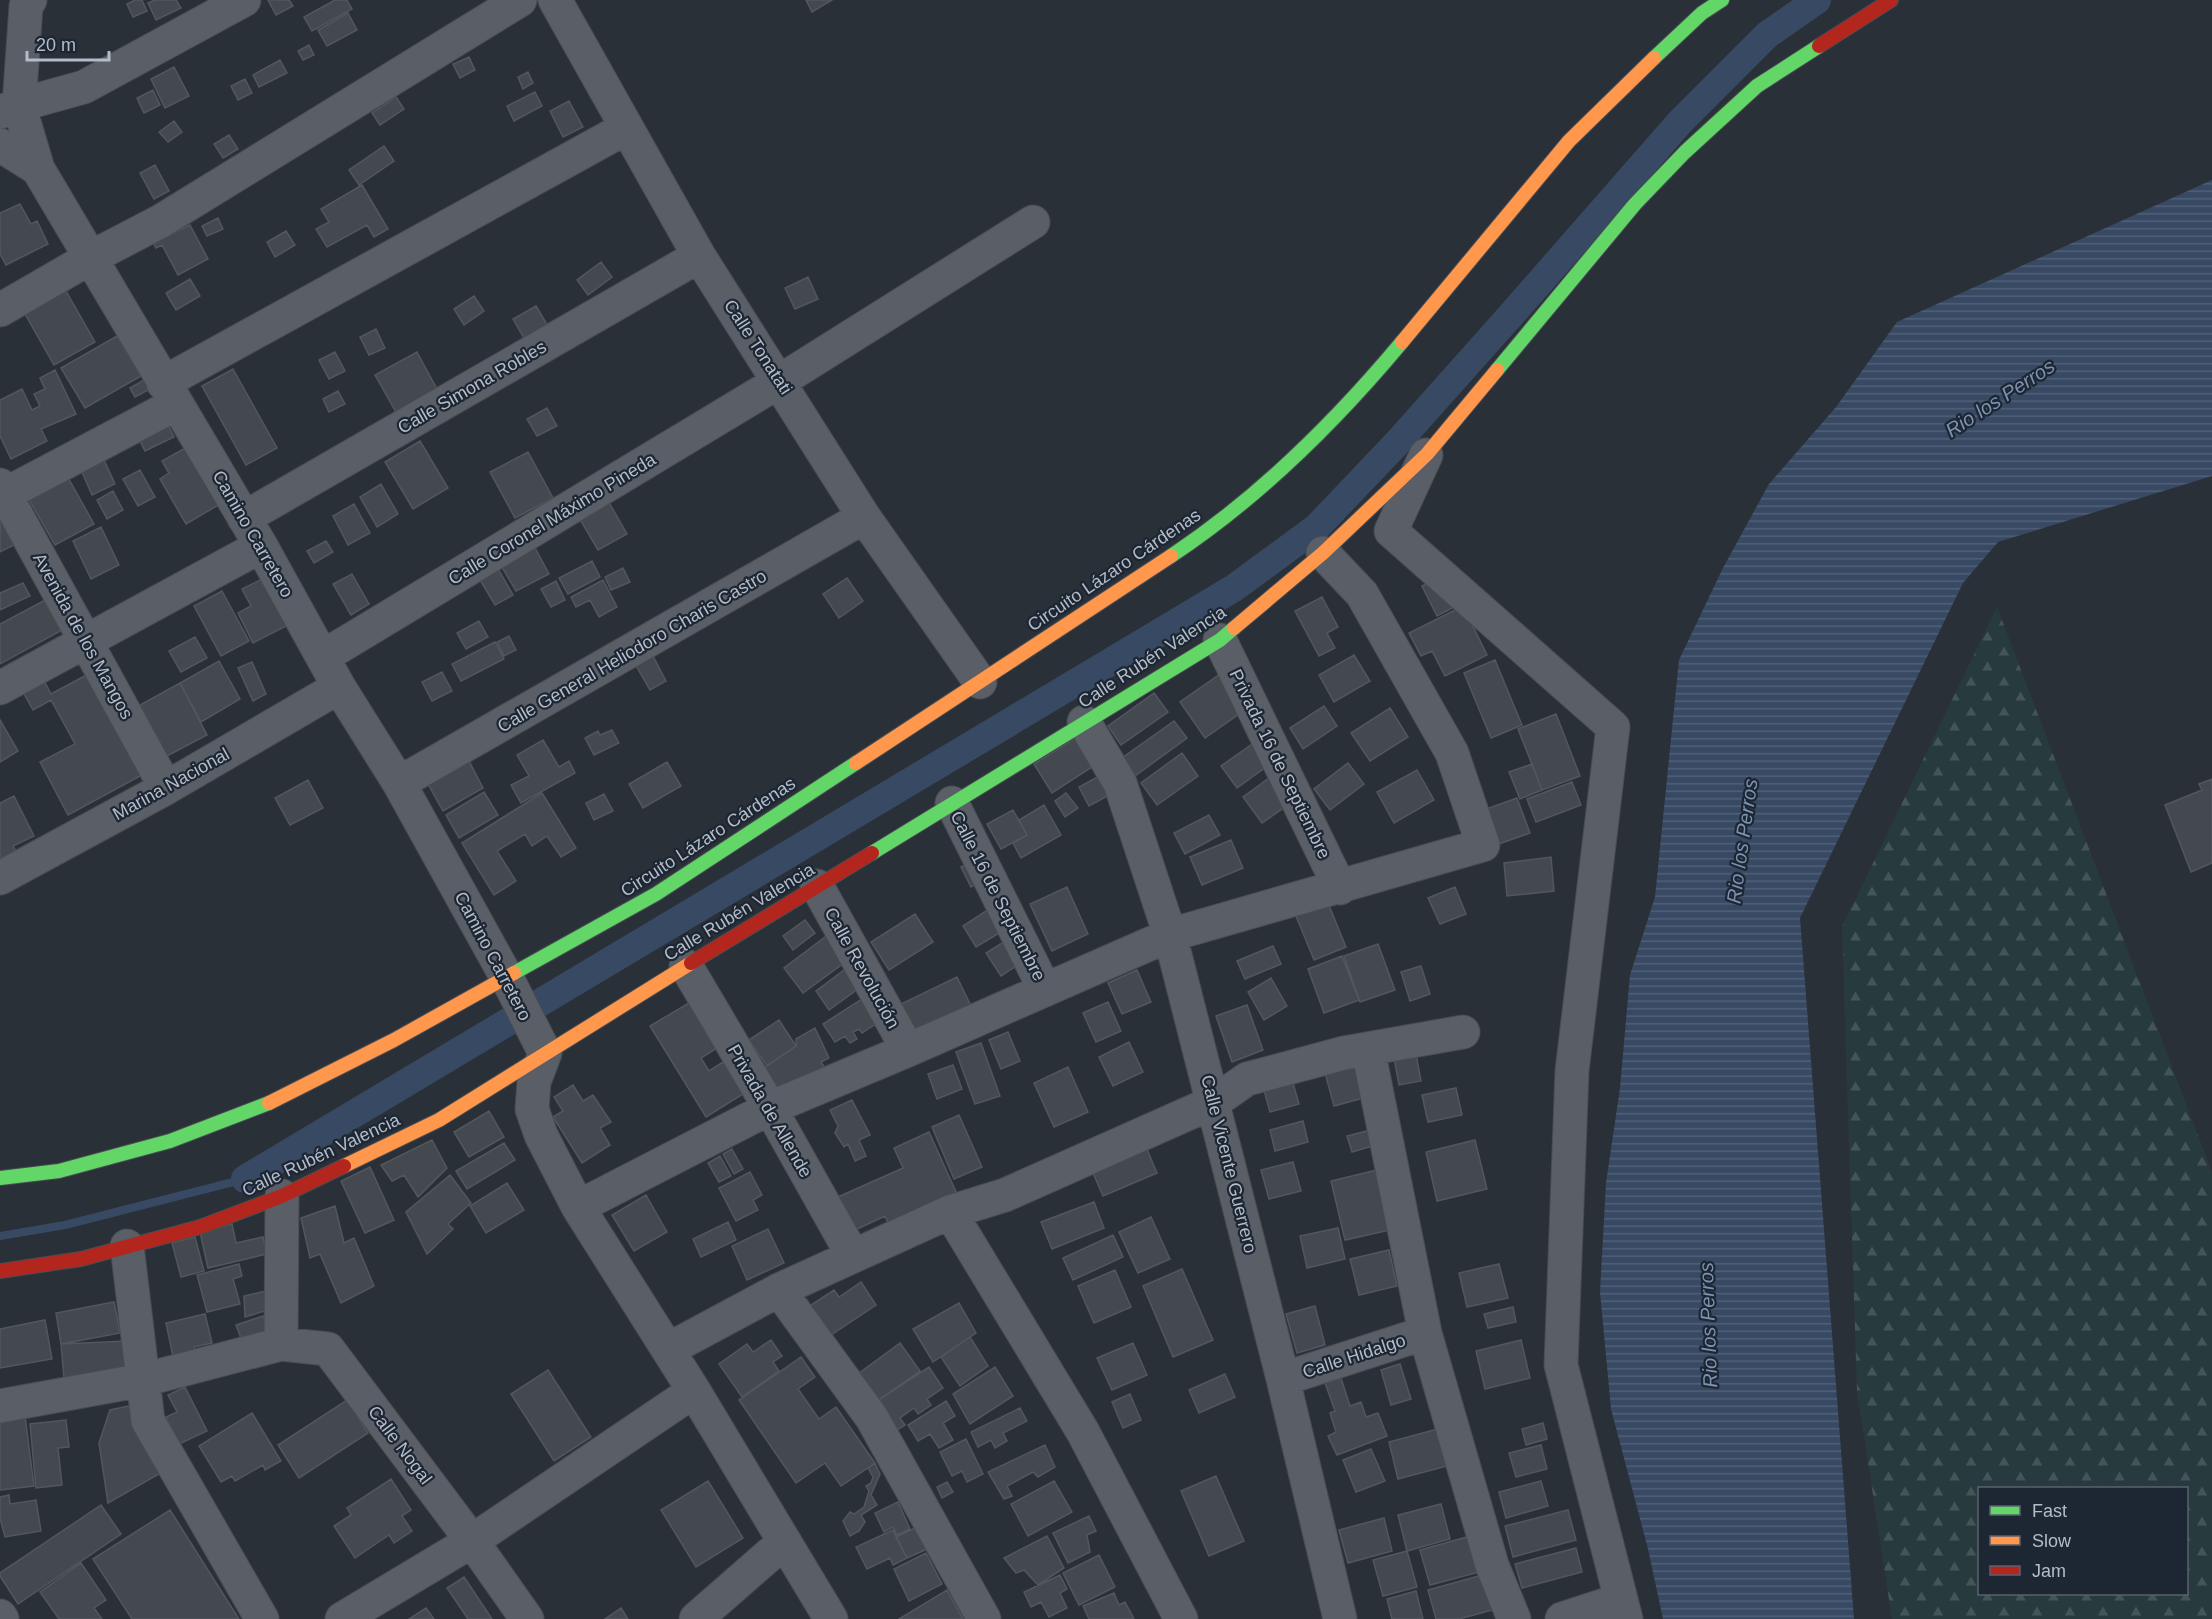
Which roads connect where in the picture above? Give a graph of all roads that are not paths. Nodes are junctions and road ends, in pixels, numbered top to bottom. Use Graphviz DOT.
graph roads {
  1 [pos="244,0"];
  2 [pos="520,0"];
  3 [pos="555,0"];
  4 [pos="1722,0"];
  5 [pos="1891,0"];
  6 [pos="27,2"];
  7 [pos="9,109"];
  8 [pos="626,128"];
  9 [pos="0,145"];
  10 [pos="38,169"];
  11 [pos="1033,222"];
  12 [pos="699,256"];
  13 [pos="90,258"];
  14 [pos="0,310"];
  15 [pos="780,381"];
  16 [pos="170,394"];
  17 [pos="1427,454"];
  18 [pos="2,492"];
  19 [pos="864,517"];
  20 [pos="244,518"];
  21 [pos="261,546"];
  22 [pos="1323,553"];
  23 [pos="1220,640"];
  24 [pos="86,642"];
  25 [pos="324,656"];
  26 [pos="980,682"];
  27 [pos="339,687"];
  28 [pos="0,688"];
  29 [pos="1084,722"];
  30 [pos="399,783"];
  31 [pos="166,788"];
  32 [pos="952,803"];
  33 [pos="0,878"];
  34 [pos="817,886"];
  35 [pos="1340,888"];
  36 [pos="1170,935"];
  37 [pos="686,966"];
  38 [pos="510,983"];
  39 [pos="1045,990"];
  40 [pos="1463,1032"];
  41 [pos="542,1048"];
  42 [pos="1368,1049"];
  43 [pos="908,1050"];
  44 [pos="1214,1102"];
  45 [pos="770,1108"];
  46 [pos="0,1178"];
  47 [pos="282,1196"];
  48 [pos="578,1207"];
  49 [pos="950,1212"];
  50 [pos="127,1246"];
  51 [pos="853,1256"];
  52 [pos="0,1271"];
  53 [pos="779,1290"];
  54 [pos="1425,1333"];
  55 [pos="281,1344"];
  56 [pos="669,1349"];
  57 [pos="1283,1379"];
  58 [pos="143,1380"];
  59 [pos="694,1391"];
  60 [pos="0,1406"];
  61 [pos="472,1541"];
  62 [pos="784,1542"];
  63 [pos="1616,1612"];
  64 [pos="826,1617"];
  65 [pos="262,1619"];
  66 [pos="342,1619"];
  67 [pos="527,1619"];
  68 [pos="696,1619"];
  69 [pos="984,1619"];
  70 [pos="1181,1619"];
  71 [pos="1340,1619"];
  72 [pos="1514,1619"];
  73 [pos="1562,1619"];
  1 -- 7 [label="street"];
  2 -- 13 [label="street"];
  3 -- 8 [label="street, Calle Tonatati"];
  4 -- 26 [label="street, Circuito Lázaro Cárdenas"];
  5 -- 17 [label="street"];
  6 -- 7 [label="street, Camino Carretero"];
  7 -- 10 [label="street, Camino Carretero"];
  8 -- 12 [label="street, Calle Tonatati"];
  8 -- 16 [label="street"];
  9 -- 10 [label="street"];
  10 -- 13 [label="street, Camino Carretero"];
  11 -- 15 [label="street, Calle Coronel Máximo Pineda"];
  12 -- 15 [label="street, Calle Tonatati"];
  12 -- 20 [label="street, Calle Simona Robles"];
  13 -- 14 [label="street"];
  13 -- 16 [label="street, Camino Carretero"];
  15 -- 19 [label="street, Calle Tonatati"];
  15 -- 25 [label="street, Calle Coronel Máximo Pineda"];
  16 -- 18 [label="street"];
  16 -- 20 [label="street, Camino Carretero"];
  17 -- 22 [label="street, Calle Rubén Valencia"];
  17 -- 63 [label="street"];
  18 -- 24 [label="street, Avenida de los Mangos"];
  19 -- 26 [label="street, Calle Tonatati"];
  19 -- 30 [label="street, Calle General Heliodoro Charis Castro"];
  20 -- 21 [label="street, Camino Carretero"];
  21 -- 24 [label="street"];
  21 -- 25 [label="street, Camino Carretero"];
  22 -- 23 [label="street, Calle Rubén Valencia"];
  22 -- 35 [label="street"];
  23 -- 29 [label="street, Calle Rubén Valencia"];
  23 -- 35 [label="street, Privada 16 de Septiembre"];
  24 -- 28 [label="street"];
  24 -- 31 [label="street, Avenida de los Mangos"];
  25 -- 27 [label="street, Camino Carretero"];
  26 -- 38 [label="street, Circuito Lázaro Cárdenas"];
  27 -- 30 [label="street, Camino Carretero"];
  27 -- 31 [label="street, Marina Nacional"];
  29 -- 32 [label="street, Calle Rubén Valencia"];
  29 -- 36 [label="street, Calle Vicente Guerrero"];
  30 -- 38 [label="street, Camino Carretero"];
  31 -- 33 [label="street, Marina Nacional"];
  32 -- 34 [label="street, Calle Rubén Valencia"];
  32 -- 39 [label="street, Calle 16 de Septiembre"];
  34 -- 37 [label="street, Calle Rubén Valencia"];
  34 -- 43 [label="street, Calle Revolución"];
  35 -- 36 [label="street"];
  36 -- 39 [label="street"];
  36 -- 44 [label="street, Calle Vicente Guerrero"];
  37 -- 41 [label="street, Calle Rubén Valencia"];
  37 -- 45 [label="street, Privada de Allende"];
  38 -- 41 [label="street, Camino Carretero"];
  38 -- 46 [label="street, Circuito Lázaro Cárdenas"];
  39 -- 43 [label="street"];
  40 -- 42 [label="street"];
  41 -- 47 [label="street, Calle Rubén Valencia"];
  41 -- 48 [label="street"];
  42 -- 44 [label="street"];
  42 -- 54 [label="street"];
  43 -- 45 [label="street"];
  44 -- 49 [label="street"];
  44 -- 57 [label="street, Calle Vicente Guerrero"];
  45 -- 48 [label="street"];
  45 -- 51 [label="street, Privada de Allende"];
  47 -- 50 [label="street, Calle Rubén Valencia"];
  47 -- 55 [label="street"];
  48 -- 56 [label="street"];
  49 -- 51 [label="street"];
  49 -- 70 [label="street"];
  50 -- 52 [label="street, Calle Rubén Valencia"];
  50 -- 58 [label="street"];
  51 -- 53 [label="street"];
  53 -- 56 [label="street"];
  53 -- 69 [label="street"];
  54 -- 57 [label="street, Calle Hidalgo"];
  54 -- 72 [label="street"];
  55 -- 58 [label="street"];
  55 -- 61 [label="street, Calle Nogal"];
  56 -- 59 [label="street"];
  57 -- 71 [label="street, Calle Vicente Guerrero"];
  58 -- 60 [label="street"];
  58 -- 65 [label="street"];
  59 -- 61 [label="street"];
  59 -- 62 [label="street"];
  61 -- 66 [label="street"];
  61 -- 67 [label="street, Calle Nogal"];
  62 -- 64 [label="street"];
  62 -- 68 [label="street"];
  63 -- 73 [label="street"];
}
